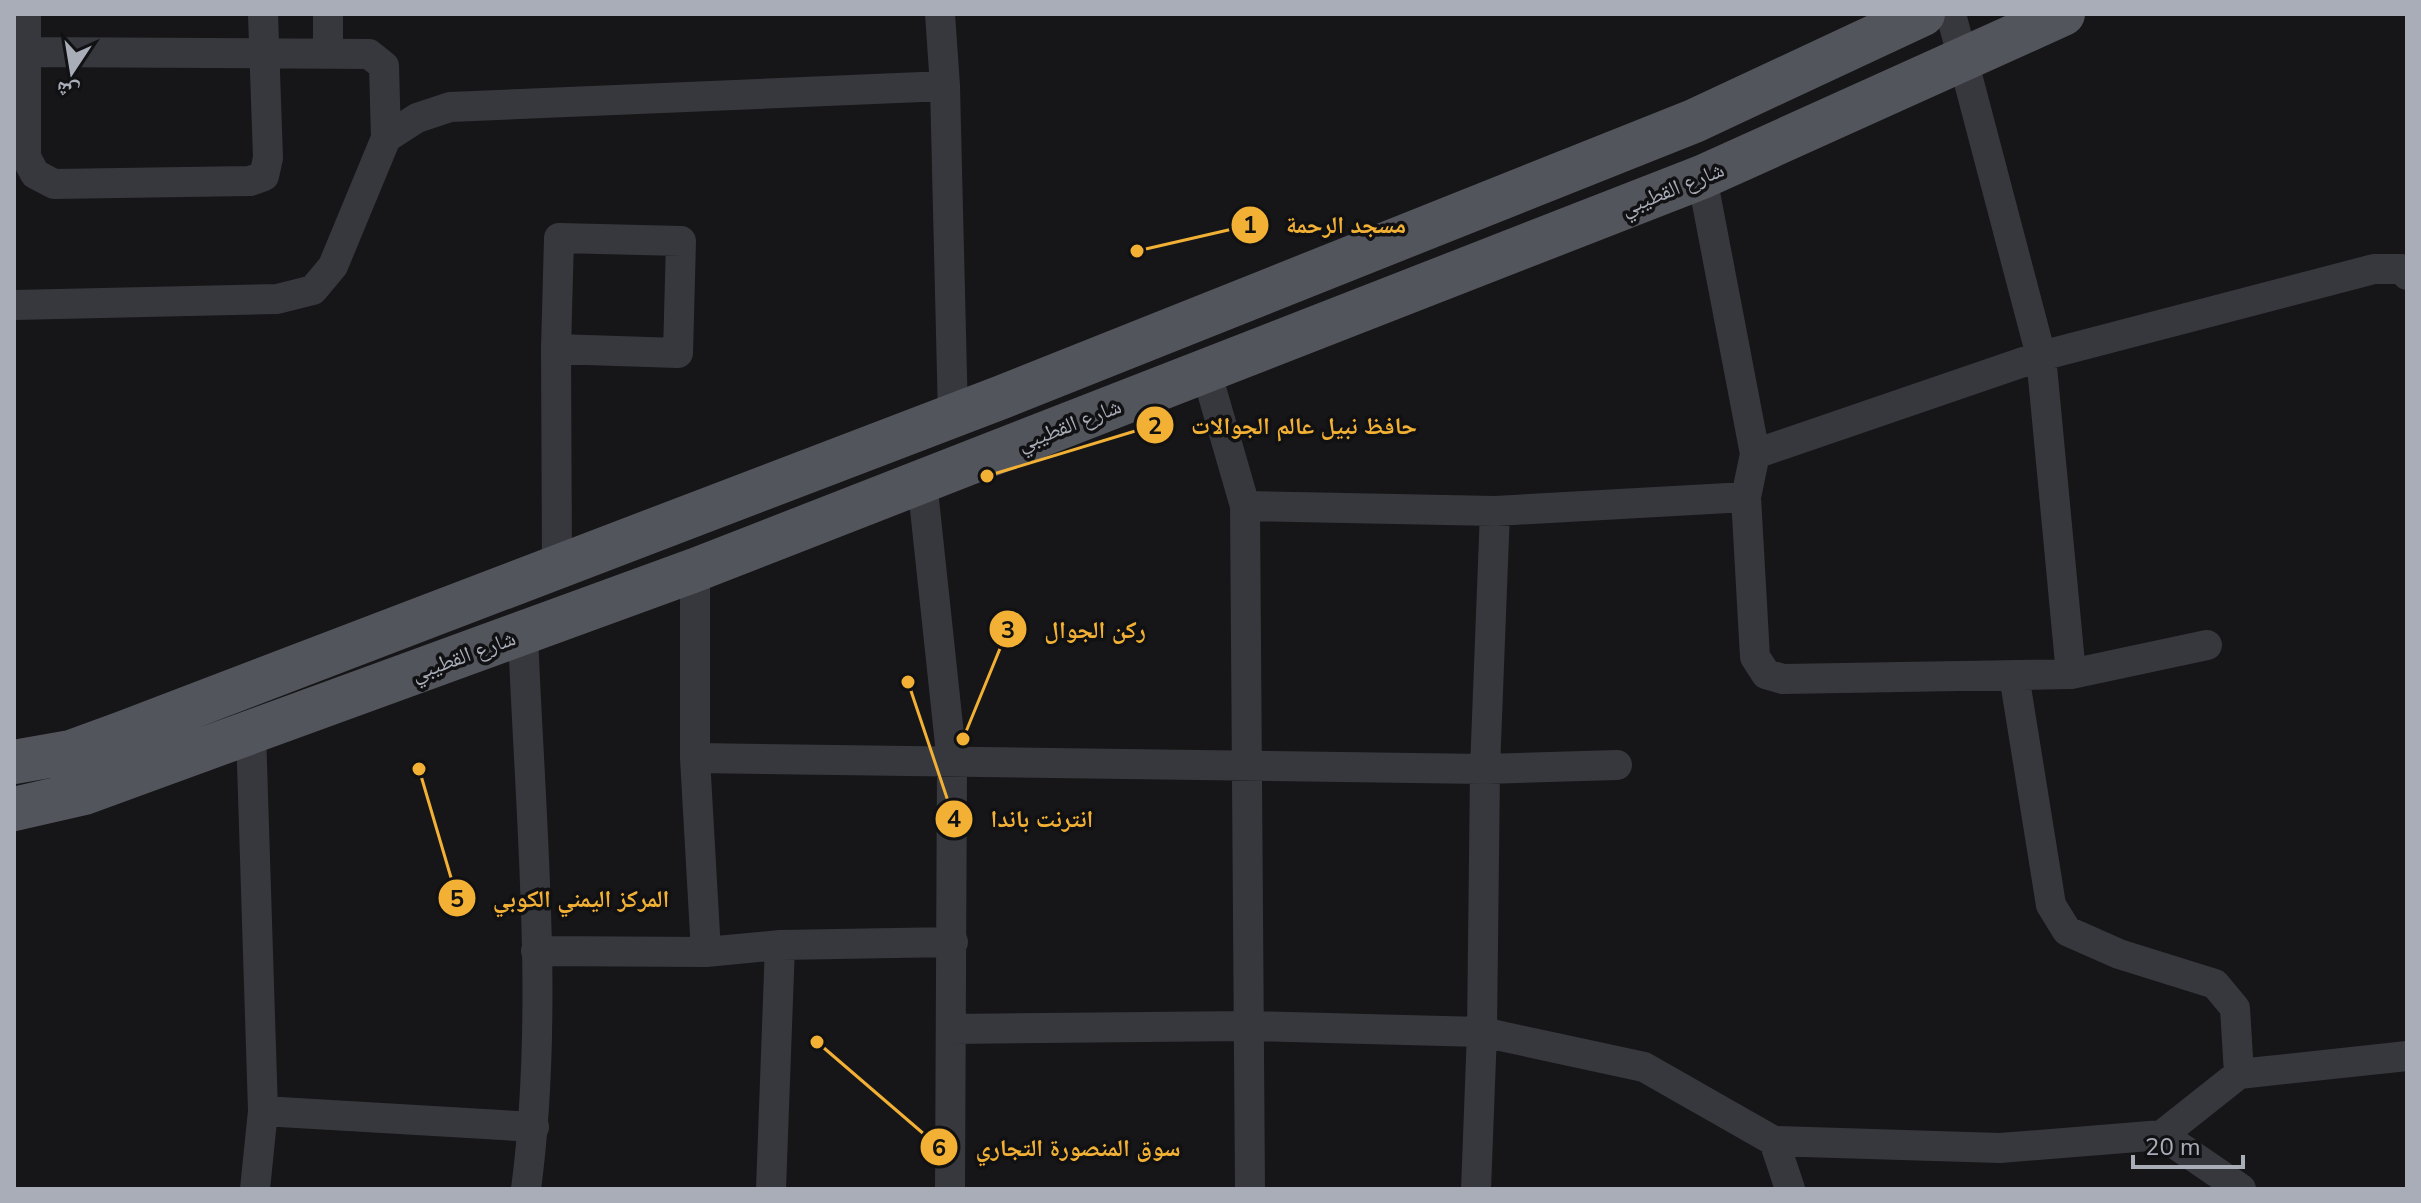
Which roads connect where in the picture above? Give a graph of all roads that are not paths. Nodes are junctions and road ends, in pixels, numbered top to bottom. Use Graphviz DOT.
graph roads {
  1 [pos="26,14"];
  2 [pos="263,14"];
  3 [pos="328,14"];
  4 [pos="940,14"];
  5 [pos="1923,14"];
  6 [pos="1951,14"];
  7 [pos="2063,14"];
  8 [pos="26,52"];
  9 [pos="263,54"];
  10 [pos="328,54"];
  11 [pos="1962,60"];
  12 [pos="945,86"];
  13 [pos="386,138"];
  14 [pos="1702,177"];
  15 [pos="2407,275"];
  16 [pos="14,305"];
  17 [pos="556,349"];
  18 [pos="2041,356"];
  19 [pos="1206,371"];
  20 [pos="953,416"];
  21 [pos="1755,454"];
  22 [pos="922,481"];
  23 [pos="1746,497"];
  24 [pos="1245,506"];
  25 [pos="1495,511"];
  26 [pos="557,567"];
  27 [pos="695,570"];
  28 [pos="523,634"];
  29 [pos="2207,645"];
  30 [pos="2071,674"];
  31 [pos="2014,675"];
  32 [pos="251,732"];
  33 [pos="695,758"];
  34 [pos="14,762"];
  35 [pos="952,763"];
  36 [pos="1247,765"];
  37 [pos="1617,765"];
  38 [pos="1485,769"];
  39 [pos="14,809"];
  40 [pos="953,942"];
  41 [pos="780,945"];
  42 [pos="536,951"];
  43 [pos="706,952"];
  44 [pos="1249,1026"];
  45 [pos="951,1029"];
  46 [pos="1482,1032"];
  47 [pos="2407,1056"];
  48 [pos="2239,1074"];
  49 [pos="263,1111"];
  50 [pos="534,1127"];
  51 [pos="2162,1135"];
  52 [pos="1774,1141"];
  53 [pos="255,1189"];
  54 [pos="526,1189"];
  55 [pos="771,1189"];
  56 [pos="950,1189"];
  57 [pos="1250,1189"];
  58 [pos="1476,1189"];
  59 [pos="1790,1189"];
  60 [pos="2241,1189"];
  1 -- 8 [label="street"];
  2 -- 9 [label="street"];
  3 -- 10 [label="street"];
  4 -- 12 [label="street"];
  5 -- 20 [label="main road"];
  6 -- 11 [label="street"];
  7 -- 11 [label="main road, شارع القطيبي"];
  8 -- 9 [label="street"];
  8 -- 9 [label="street"];
  9 -- 10 [label="street"];
  10 -- 13 [label="street"];
  11 -- 14 [label="main road, شارع القطيبي"];
  11 -- 18 [label="street"];
  12 -- 13 [label="street"];
  12 -- 20 [label="street"];
  13 -- 16 [label="street"];
  14 -- 19 [label="main road, شارع القطيبي"];
  14 -- 21 [label="street"];
  15 -- 18 [label="street"];
  17 -- 17 [label="street"];
  17 -- 26 [label="street"];
  18 -- 21 [label="street"];
  18 -- 30 [label="street"];
  19 -- 22 [label="main road, شارع القطيبي"];
  19 -- 24 [label="street"];
  20 -- 26 [label="main road"];
  21 -- 23 [label="street"];
  22 -- 27 [label="main road, شارع القطيبي"];
  22 -- 35 [label="street"];
  23 -- 25 [label="street"];
  23 -- 31 [label="street"];
  24 -- 25 [label="street"];
  24 -- 36 [label="street"];
  25 -- 38 [label="street"];
  26 -- 34 [label="main road"];
  27 -- 28 [label="main road, شارع القطيبي"];
  27 -- 33 [label="street"];
  28 -- 32 [label="main road, شارع القطيبي"];
  28 -- 42 [label="street"];
  29 -- 30 [label="street"];
  30 -- 31 [label="street"];
  31 -- 48 [label="street"];
  32 -- 39 [label="main road, شارع القطيبي"];
  32 -- 49 [label="street"];
  33 -- 35 [label="street"];
  33 -- 43 [label="street"];
  35 -- 36 [label="street"];
  35 -- 40 [label="street"];
  36 -- 38 [label="street"];
  36 -- 44 [label="street"];
  37 -- 38 [label="street"];
  38 -- 46 [label="street"];
  40 -- 41 [label="street"];
  40 -- 45 [label="street"];
  41 -- 43 [label="street"];
  41 -- 55 [label="street"];
  42 -- 43 [label="street"];
  42 -- 50 [label="street"];
  44 -- 45 [label="street"];
  44 -- 46 [label="street"];
  44 -- 57 [label="street"];
  45 -- 56 [label="street"];
  46 -- 52 [label="street"];
  46 -- 58 [label="street"];
  47 -- 48 [label="street"];
  48 -- 51 [label="street"];
  49 -- 50 [label="street"];
  49 -- 53 [label="street"];
  50 -- 54 [label="street"];
  51 -- 52 [label="street"];
  51 -- 60 [label="street"];
  52 -- 59 [label="street"];
}
